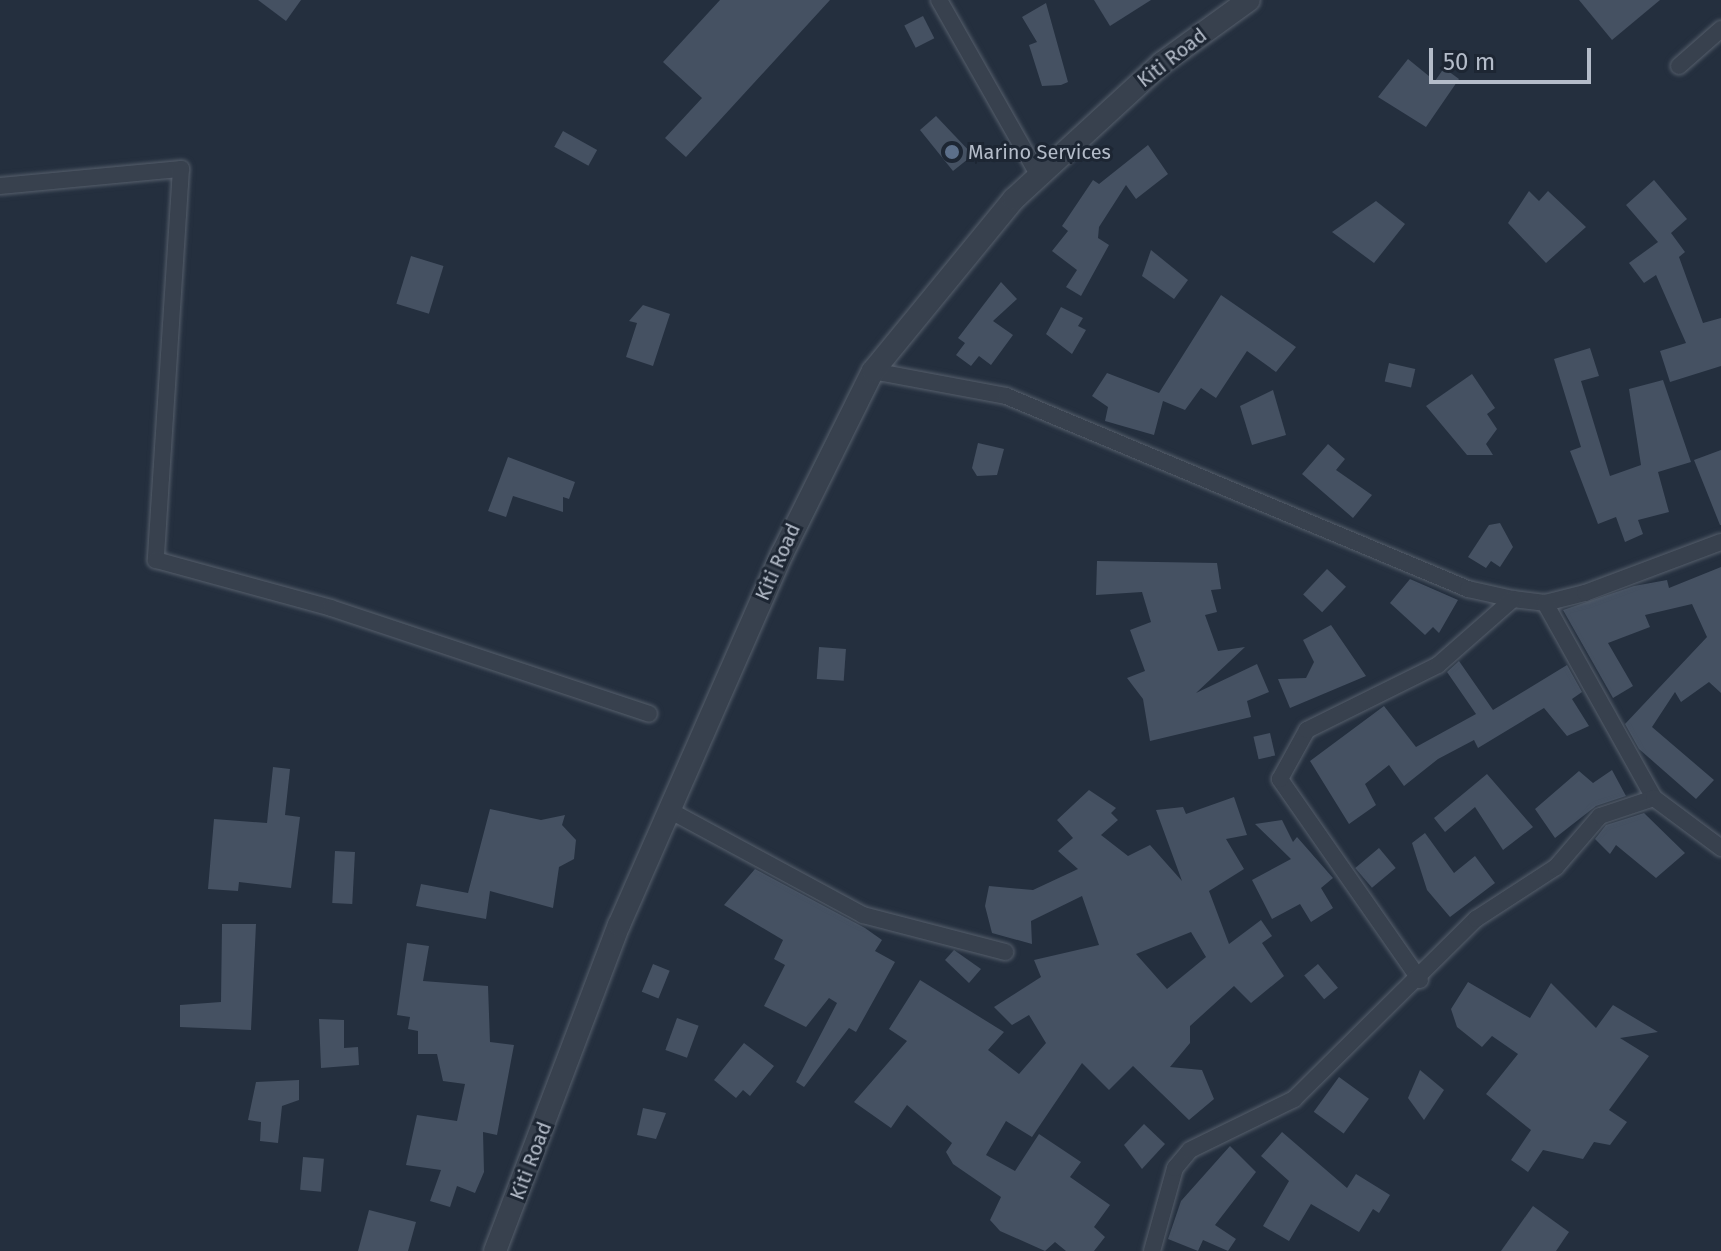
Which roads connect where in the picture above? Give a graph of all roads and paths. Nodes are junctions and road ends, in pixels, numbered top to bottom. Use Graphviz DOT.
graph roads {
  1 [pos="939,0"];
  2 [pos="1249,0"];
  3 [pos="1721,29"];
  4 [pos="1679,66"];
  5 [pos="1039,176"];
  6 [pos="0,186"];
  7 [pos="873,371"];
  8 [pos="1721,542"];
  9 [pos="1513,599"];
  10 [pos="1545,603"];
  11 [pos="649,714"];
  12 [pos="1654,798"];
  13 [pos="669,810"];
  14 [pos="1721,848"];
  15 [pos="1005,952"];
  16 [pos="1420,980"];
  17 [pos="495,1251"];
  18 [pos="1152,1251"];
  1 -- 5 [label="street"];
  2 -- 5 [label="street, Kiti Road"];
  3 -- 4 [label="street"];
  5 -- 7 [label="street, Kiti Road"];
  6 -- 11 [label="street"];
  7 -- 9 [label="street"];
  7 -- 13 [label="street, Kiti Road"];
  8 -- 10 [label="street"];
  9 -- 10 [label="street"];
  9 -- 16 [label="street"];
  10 -- 12 [label="street"];
  12 -- 14 [label="street"];
  12 -- 16 [label="street"];
  13 -- 15 [label="street"];
  13 -- 17 [label="street, Kiti Road"];
  16 -- 18 [label="street"];
}
